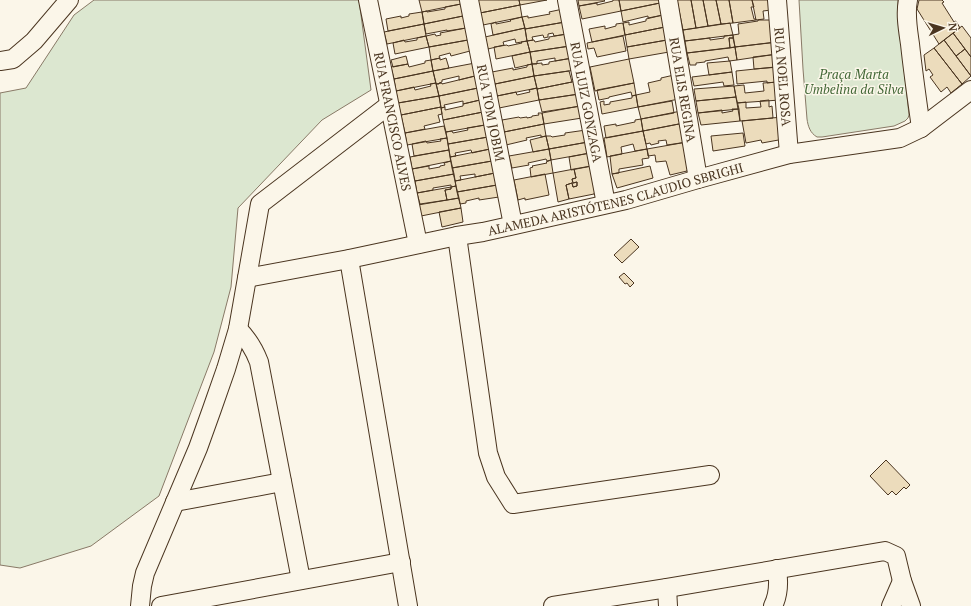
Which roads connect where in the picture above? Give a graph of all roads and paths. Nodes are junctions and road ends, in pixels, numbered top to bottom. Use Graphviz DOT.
graph roads {
  1 [pos="69,0"];
  2 [pos="368,0"];
  3 [pos="469,0"];
  4 [pos="567,0"];
  5 [pos="668,0"];
  6 [pos="777,0"];
  7 [pos="908,0"];
  8 [pos="0,61"];
  9 [pos="971,90"];
  10 [pos="389,105"];
  11 [pos="921,128"];
  12 [pos="789,154"];
  13 [pos="698,179"];
  14 [pos="606,204"];
  15 [pos="513,225"];
  16 [pos="457,236"];
  17 [pos="418,244"];
  18 [pos="349,258"];
  19 [pos="247,278"];
  20 [pos="238,329"];
  21 [pos="710,475"];
  22 [pos="282,482"];
  23 [pos="176,502"];
  24 [pos="401,562"];
  25 [pos="777,570"];
  26 [pos="300,580"];
  27 [pos="902,581"];
  28 [pos="668,597"];
  29 [pos="561,605"];
  30 [pos="140,606"];
  31 [pos="161,606"];
  32 [pos="408,606"];
  33 [pos="773,606"];
  34 [pos="892,606"];
  35 [pos="911,606"];
  1 -- 8 [label="street"];
  2 -- 10 [label="street, RUA FRANCISCO ALVES"];
  3 -- 15 [label="street, RUA TOM JOBIM"];
  4 -- 14 [label="street, RUA LUIZ GONZAGA"];
  5 -- 13 [label="street, RUA ELIS REGINA"];
  6 -- 12 [label="street, RUA NOEL ROSA"];
  7 -- 11 [label="street"];
  9 -- 11 [label="street, ALAMEDA ARISTÓTENES CLAUDIO SBRIGHI"];
  10 -- 17 [label="street, RUA FRANCISCO ALVES"];
  10 -- 19 [label="street"];
  11 -- 12 [label="street, ALAMEDA ARISTÓTENES CLAUDIO SBRIGHI"];
  12 -- 13 [label="street, ALAMEDA ARISTÓTENES CLAUDIO SBRIGHI"];
  13 -- 14 [label="street, ALAMEDA ARISTÓTENES CLAUDIO SBRIGHI"];
  14 -- 15 [label="street, ALAMEDA ARISTÓTENES CLAUDIO SBRIGHI"];
  15 -- 16 [label="street, ALAMEDA ARISTÓTENES CLAUDIO SBRIGHI"];
  16 -- 17 [label="street, ALAMEDA ARISTÓTENES CLAUDIO SBRIGHI"];
  16 -- 21 [label="street"];
  17 -- 18 [label="street, ALAMEDA ARISTÓTENES CLAUDIO SBRIGHI"];
  18 -- 19 [label="street, ALAMEDA ARISTÓTENES CLAUDIO SBRIGHI"];
  18 -- 24 [label="street"];
  19 -- 20 [label="street"];
  20 -- 22 [label="street"];
  20 -- 23 [label="street"];
  22 -- 23 [label="street"];
  22 -- 26 [label="street"];
  23 -- 30 [label="street"];
  24 -- 26 [label="street"];
  24 -- 32 [label="street"];
  25 -- 27 [label="street"];
  25 -- 28 [label="street"];
  25 -- 33 [label="street"];
  26 -- 31 [label="street"];
  27 -- 34 [label="street"];
  27 -- 35 [label="street"];
  28 -- 29 [label="street"];
}
